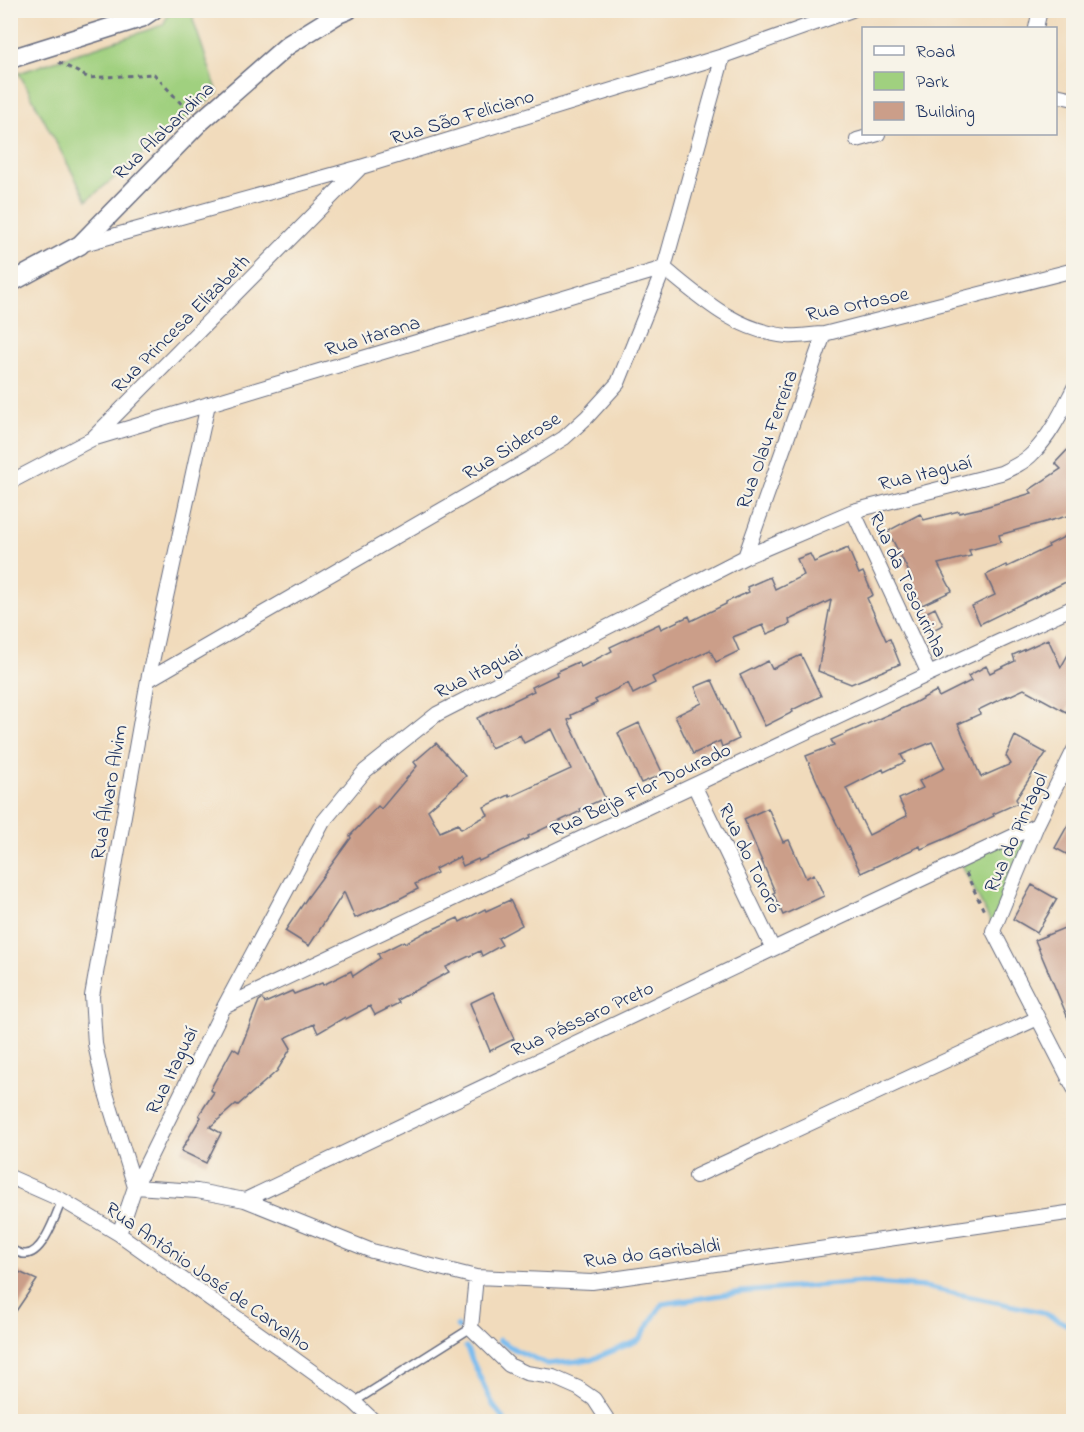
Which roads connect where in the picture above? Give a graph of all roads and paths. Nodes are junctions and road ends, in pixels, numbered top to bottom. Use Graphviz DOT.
graph roads {
  1 [pos="153,10"];
  2 [pos="348,10"];
  3 [pos="852,10"];
  4 [pos="1040,10"];
  5 [pos="1036,27"];
  6 [pos="37,50"];
  7 [pos="723,56"];
  8 [pos="10,60"];
  9 [pos="1057,95"];
  10 [pos="1074,99"];
  11 [pos="199,123"];
  12 [pos="874,135"];
  13 [pos="857,140"];
  14 [pos="361,167"];
  15 [pos="80,245"];
  16 [pos="664,268"];
  17 [pos="1074,270"];
  18 [pos="10,283"];
  19 [pos="824,334"];
  20 [pos="1074,388"];
  21 [pos="208,404"];
  22 [pos="92,439"];
  23 [pos="10,483"];
  24 [pos="853,511"];
  25 [pos="745,557"];
  26 [pos="1074,607"];
  27 [pos="929,674"];
  28 [pos="148,680"];
  29 [pos="1074,750"];
  30 [pos="694,785"];
  31 [pos="1037,825"];
  32 [pos="960,861"];
  33 [pos="993,931"];
  34 [pos="773,949"];
  35 [pos="224,1007"];
  36 [pos="1038,1018"];
  37 [pos="1074,1088"];
  38 [pos="696,1176"];
  39 [pos="10,1177"];
  40 [pos="135,1187"];
  41 [pos="62,1200"];
  42 [pos="245,1200"];
  43 [pos="1074,1212"];
  44 [pos="119,1234"];
  45 [pos="10,1249"];
  46 [pos="476,1277"];
  47 [pos="471,1328"];
  48 [pos="354,1402"];
  49 [pos="375,1422"];
  50 [pos="609,1422"];
  1 -- 6 [label="street"];
  2 -- 11 [label="street, Rua Alabandina"];
  3 -- 7 [label="street, Rua São Feliciano"];
  4 -- 5 [label="street"];
  6 -- 8 [label="street"];
  6 -- 11 [label="path"];
  7 -- 14 [label="street, Rua São Feliciano"];
  7 -- 16 [label="street, Rua Siderose"];
  9 -- 10 [label="street"];
  11 -- 15 [label="street, Rua Alabandina"];
  12 -- 13 [label="street"];
  14 -- 15 [label="street, Rua São Feliciano"];
  14 -- 22 [label="street, Rua Princesa Elizabeth"];
  15 -- 18 [label="street, Rua Alabandina"];
  16 -- 19 [label="street, Rua Ortosoe"];
  16 -- 21 [label="street, Rua Itarana"];
  16 -- 28 [label="street, Rua Siderose"];
  17 -- 19 [label="street, Rua Ortosoe"];
  19 -- 25 [label="street, Rua Olau Ferreira"];
  20 -- 24 [label="street, Rua Itaguaí"];
  21 -- 22 [label="street, Rua Itarana"];
  21 -- 28 [label="street, Rua Álvaro Alvim"];
  22 -- 23 [label="street, Rua Princesa Elizabeth"];
  24 -- 25 [label="street, Rua Itaguaí"];
  24 -- 27 [label="street, Rua da Tesourinha"];
  25 -- 35 [label="street, Rua Itaguaí"];
  26 -- 27 [label="street, Rua Beija Flor Dourado"];
  27 -- 30 [label="street, Rua Beija Flor Dourado"];
  28 -- 40 [label="street, Rua Álvaro Alvim"];
  29 -- 31 [label="street, Rua do Pintagol"];
  30 -- 34 [label="street, Rua do Tororó"];
  30 -- 35 [label="street, Rua Beija Flor Dourado"];
  31 -- 32 [label="street, Rua Pássaro Preto"];
  31 -- 33 [label="street, Rua do Pintagol"];
  32 -- 33 [label="path"];
  32 -- 34 [label="street, Rua Pássaro Preto"];
  33 -- 36 [label="street"];
  34 -- 42 [label="street, Rua Pássaro Preto"];
  35 -- 40 [label="street, Rua Itaguaí"];
  36 -- 37 [label="street"];
  36 -- 38 [label="street"];
  39 -- 41 [label="street, Rua Antônio José de Carvalho"];
  40 -- 42 [label="street"];
  40 -- 44 [label="street, Rua Itaguaí"];
  41 -- 44 [label="street, Rua Antônio José de Carvalho"];
  41 -- 45 [label="lane"];
  42 -- 46 [label="street, Rua do Garibaldi"];
  43 -- 46 [label="street, Rua do Garibaldi"];
  44 -- 48 [label="street, Rua Antônio José de Carvalho"];
  46 -- 47 [label="street"];
  47 -- 48 [label="lane"];
  47 -- 50 [label="street"];
  48 -- 49 [label="street, Rua Antônio José de Carvalho"];
}
